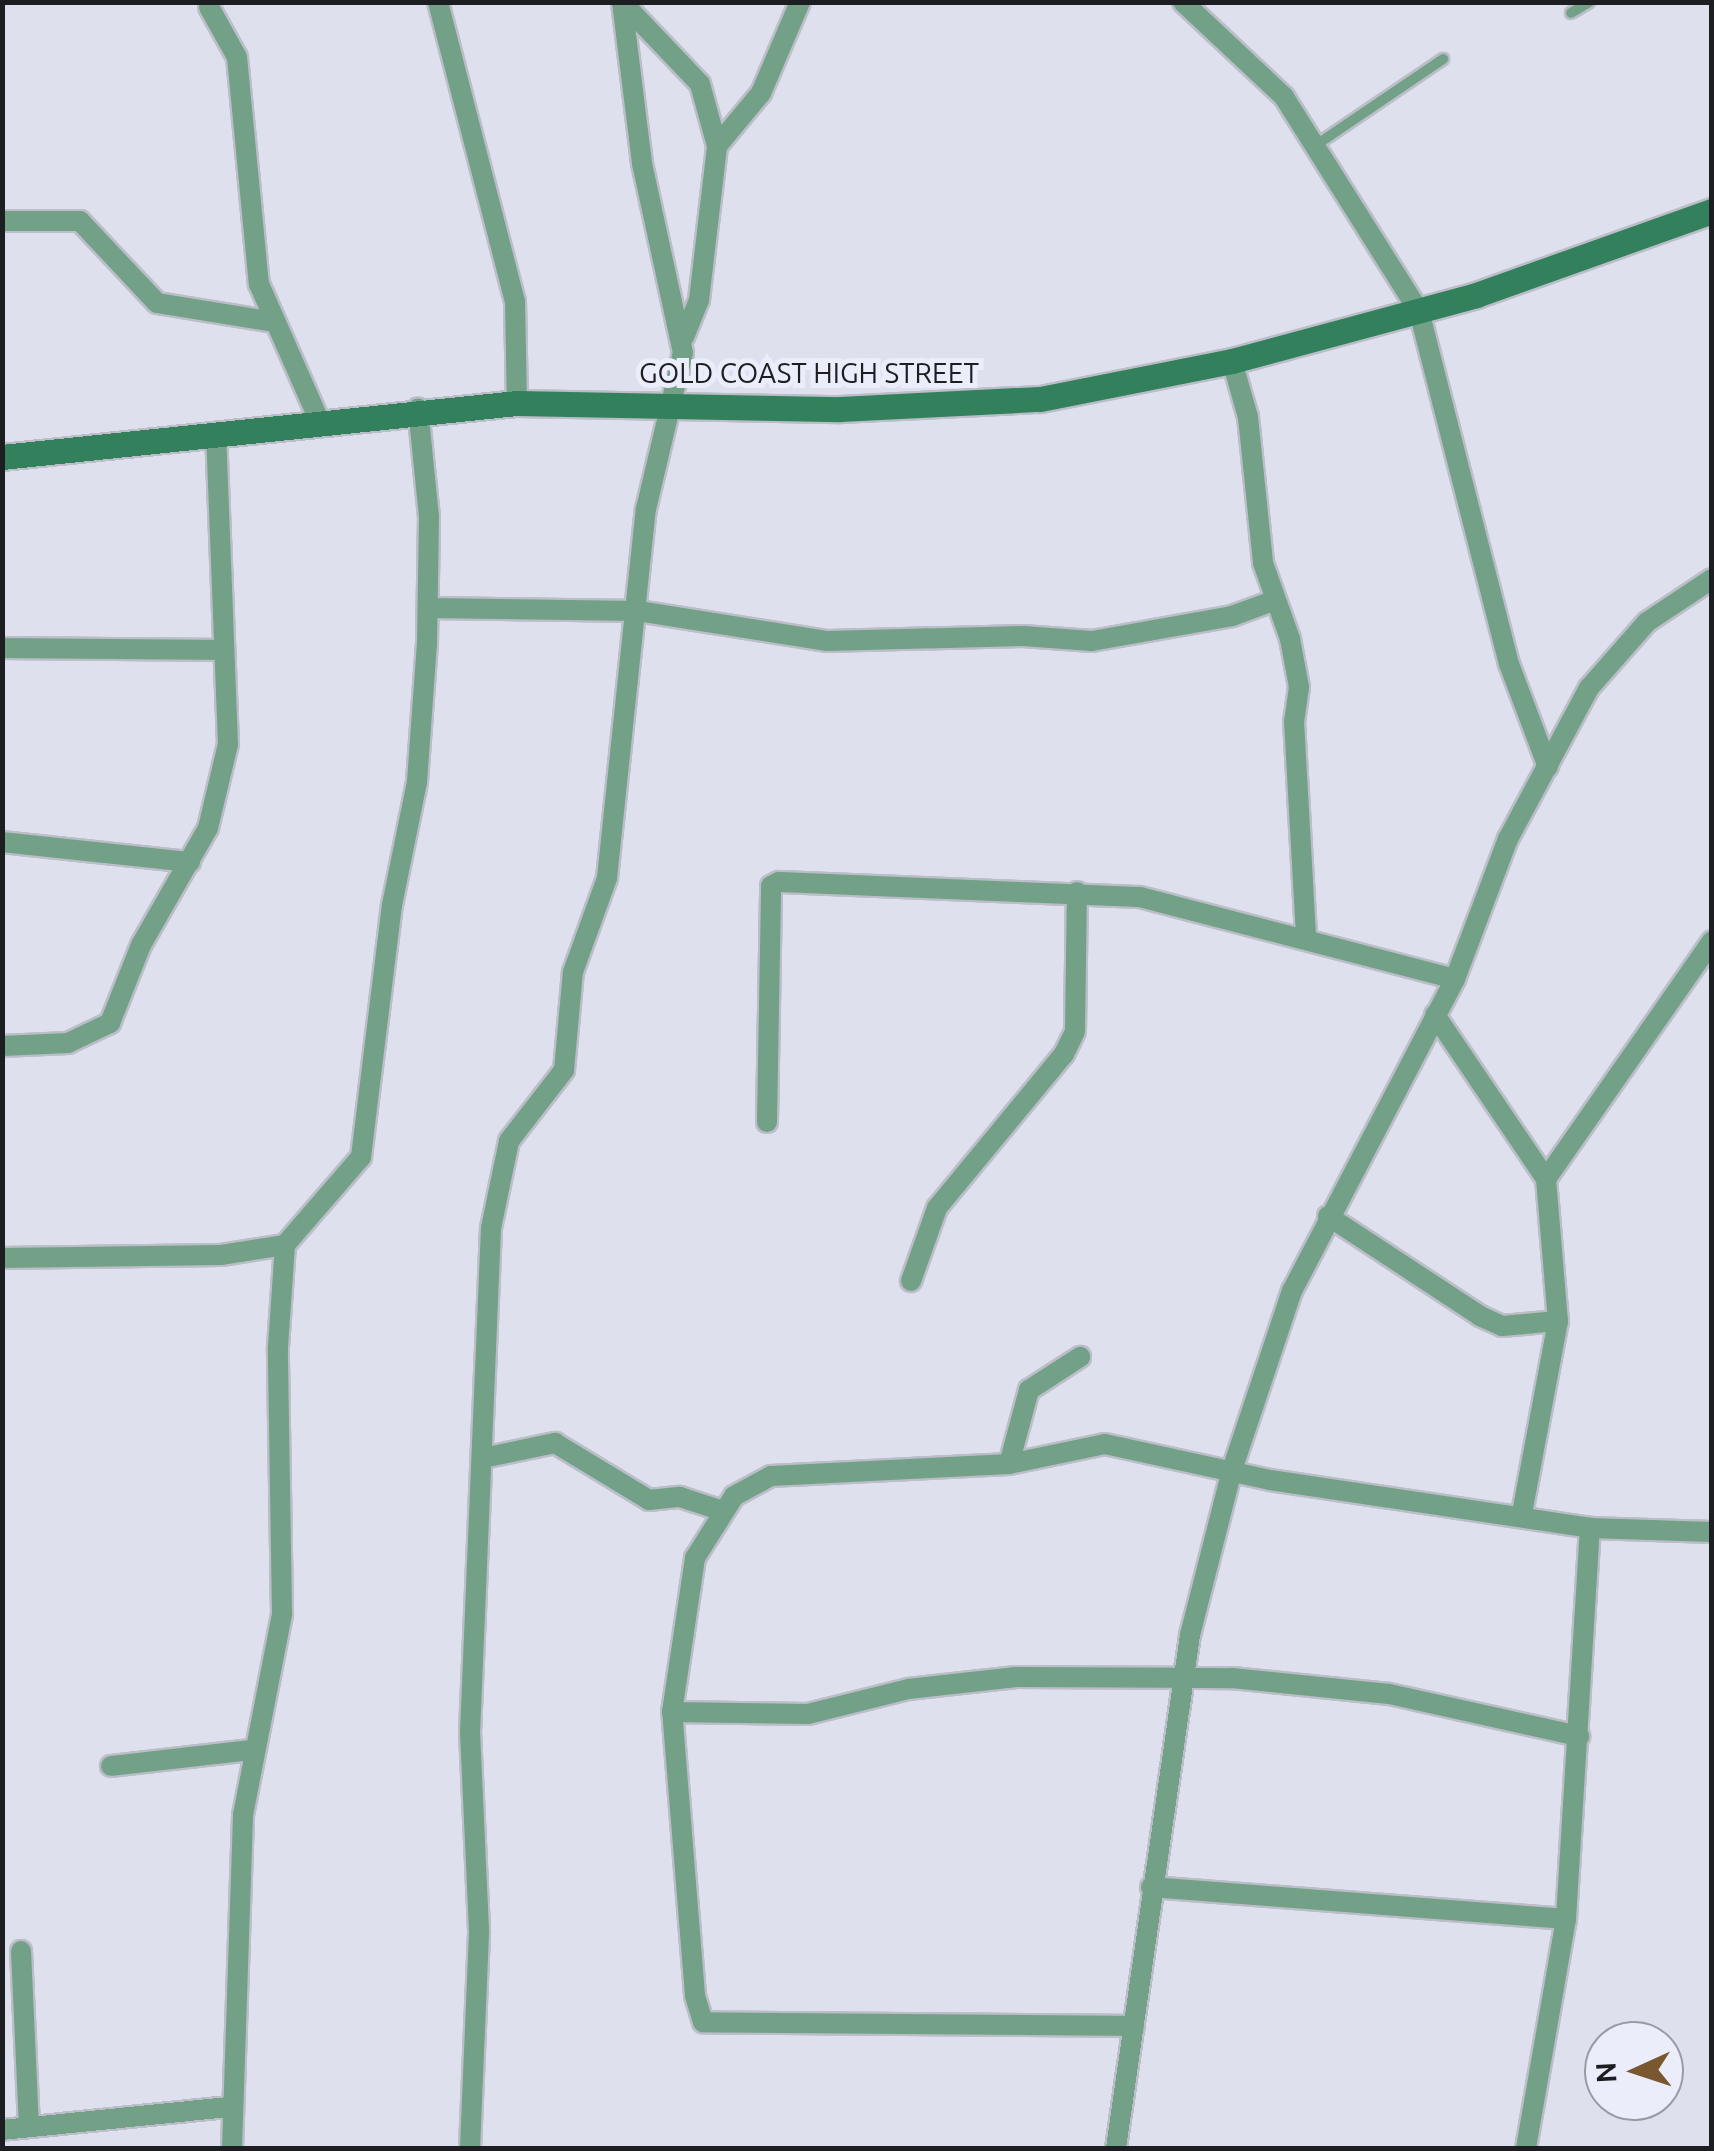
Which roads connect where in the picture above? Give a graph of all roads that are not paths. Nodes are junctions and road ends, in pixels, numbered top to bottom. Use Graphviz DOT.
graph roads {
  1 [pos="438,2"];
  2 [pos="800,2"];
  3 [pos="1183,2"];
  4 [pos="1589,2"];
  5 [pos="209,8"];
  6 [pos="1571,13"];
  7 [pos="1443,59"];
  8 [pos="1319,143"];
  9 [pos="717,146"];
  10 [pos="1712,211"];
  11 [pos="2,221"];
  12 [pos="1419,311"];
  13 [pos="274,322"];
  14 [pos="684,337"];
  15 [pos="1232,361"];
  16 [pos="517,403"];
  17 [pos="672,403"];
  18 [pos="418,409"];
  19 [pos="318,420"];
  20 [pos="216,434"];
  21 [pos="2,457"];
  22 [pos="1712,579"];
  23 [pos="1273,601"];
  24 [pos="430,608"];
  25 [pos="638,610"];
  26 [pos="2,648"];
  27 [pos="219,650"];
  28 [pos="1548,766"];
  29 [pos="2,842"];
  30 [pos="190,862"];
  31 [pos="1077,892"];
  32 [pos="1306,938"];
  33 [pos="1712,941"];
  34 [pos="1454,978"];
  35 [pos="1436,1016"];
  36 [pos="2,1046"];
  37 [pos="767,1122"];
  38 [pos="1546,1179"];
  39 [pos="1328,1216"];
  40 [pos="285,1245"];
  41 [pos="2,1258"];
  42 [pos="911,1281"];
  43 [pos="1558,1321"];
  44 [pos="1080,1357"];
  45 [pos="483,1458"];
  46 [pos="1009,1464"];
  47 [pos="1232,1470"];
  48 [pos="723,1511"];
  49 [pos="1522,1513"];
  50 [pos="1590,1528"];
  51 [pos="1712,1532"];
  52 [pos="1182,1681"];
  53 [pos="672,1712"];
  54 [pos="1579,1736"];
  55 [pos="252,1750"];
  56 [pos="111,1766"];
  57 [pos="1151,1887"];
  58 [pos="1566,1919"];
  59 [pos="21,1950"];
  60 [pos="1134,2026"];
  61 [pos="230,2107"];
  62 [pos="29,2125"];
  63 [pos="2,2130"];
  64 [pos="232,2148"];
  65 [pos="470,2148"];
  66 [pos="1116,2148"];
  67 [pos="1526,2148"];
  1 -- 16 [label="street"];
  2 -- 9 [label="street"];
  3 -- 8 [label="street"];
  4 -- 6 [label="lane"];
  5 -- 13 [label="street"];
  7 -- 8 [label="lane"];
  8 -- 12 [label="street"];
  9 -- 14 [label="street"];
  9 -- 14 [label="street"];
  10 -- 12 [label="street, GOLD COAST HIGH STREET"];
  11 -- 13 [label="street"];
  12 -- 15 [label="street, GOLD COAST HIGH STREET"];
  12 -- 28 [label="street"];
  13 -- 19 [label="street"];
  14 -- 17 [label="street"];
  15 -- 17 [label="street, GOLD COAST HIGH STREET"];
  15 -- 23 [label="street"];
  16 -- 17 [label="street, GOLD COAST HIGH STREET"];
  16 -- 18 [label="street, GOLD COAST HIGH STREET"];
  17 -- 25 [label="street"];
  18 -- 19 [label="street, GOLD COAST HIGH STREET"];
  18 -- 24 [label="street"];
  19 -- 20 [label="street, GOLD COAST HIGH STREET"];
  20 -- 21 [label="street, GOLD COAST HIGH STREET"];
  20 -- 27 [label="street"];
  22 -- 28 [label="street"];
  23 -- 25 [label="street"];
  23 -- 32 [label="street"];
  24 -- 25 [label="street"];
  24 -- 40 [label="street"];
  25 -- 45 [label="street"];
  26 -- 27 [label="street"];
  27 -- 30 [label="street"];
  28 -- 34 [label="street"];
  29 -- 30 [label="street"];
  30 -- 36 [label="street"];
  31 -- 32 [label="street"];
  31 -- 37 [label="street"];
  31 -- 42 [label="street"];
  32 -- 34 [label="street"];
  33 -- 38 [label="street"];
  34 -- 35 [label="street"];
  35 -- 38 [label="street"];
  35 -- 39 [label="street"];
  38 -- 43 [label="street"];
  39 -- 43 [label="street"];
  39 -- 47 [label="street"];
  40 -- 41 [label="street"];
  40 -- 55 [label="street"];
  43 -- 49 [label="street"];
  44 -- 46 [label="street"];
  45 -- 48 [label="street"];
  45 -- 65 [label="street"];
  46 -- 47 [label="street"];
  46 -- 48 [label="street"];
  47 -- 49 [label="street"];
  47 -- 52 [label="street"];
  48 -- 53 [label="street"];
  49 -- 50 [label="street"];
  50 -- 51 [label="street"];
  50 -- 54 [label="street"];
  52 -- 53 [label="street"];
  52 -- 54 [label="street"];
  52 -- 57 [label="street"];
  53 -- 60 [label="street"];
  54 -- 58 [label="street"];
  55 -- 56 [label="street"];
  55 -- 61 [label="street"];
  57 -- 58 [label="street"];
  57 -- 60 [label="street"];
  58 -- 67 [label="street"];
  59 -- 62 [label="street"];
  60 -- 66 [label="street"];
  61 -- 62 [label="street"];
  61 -- 64 [label="street"];
  62 -- 63 [label="street"];
}
